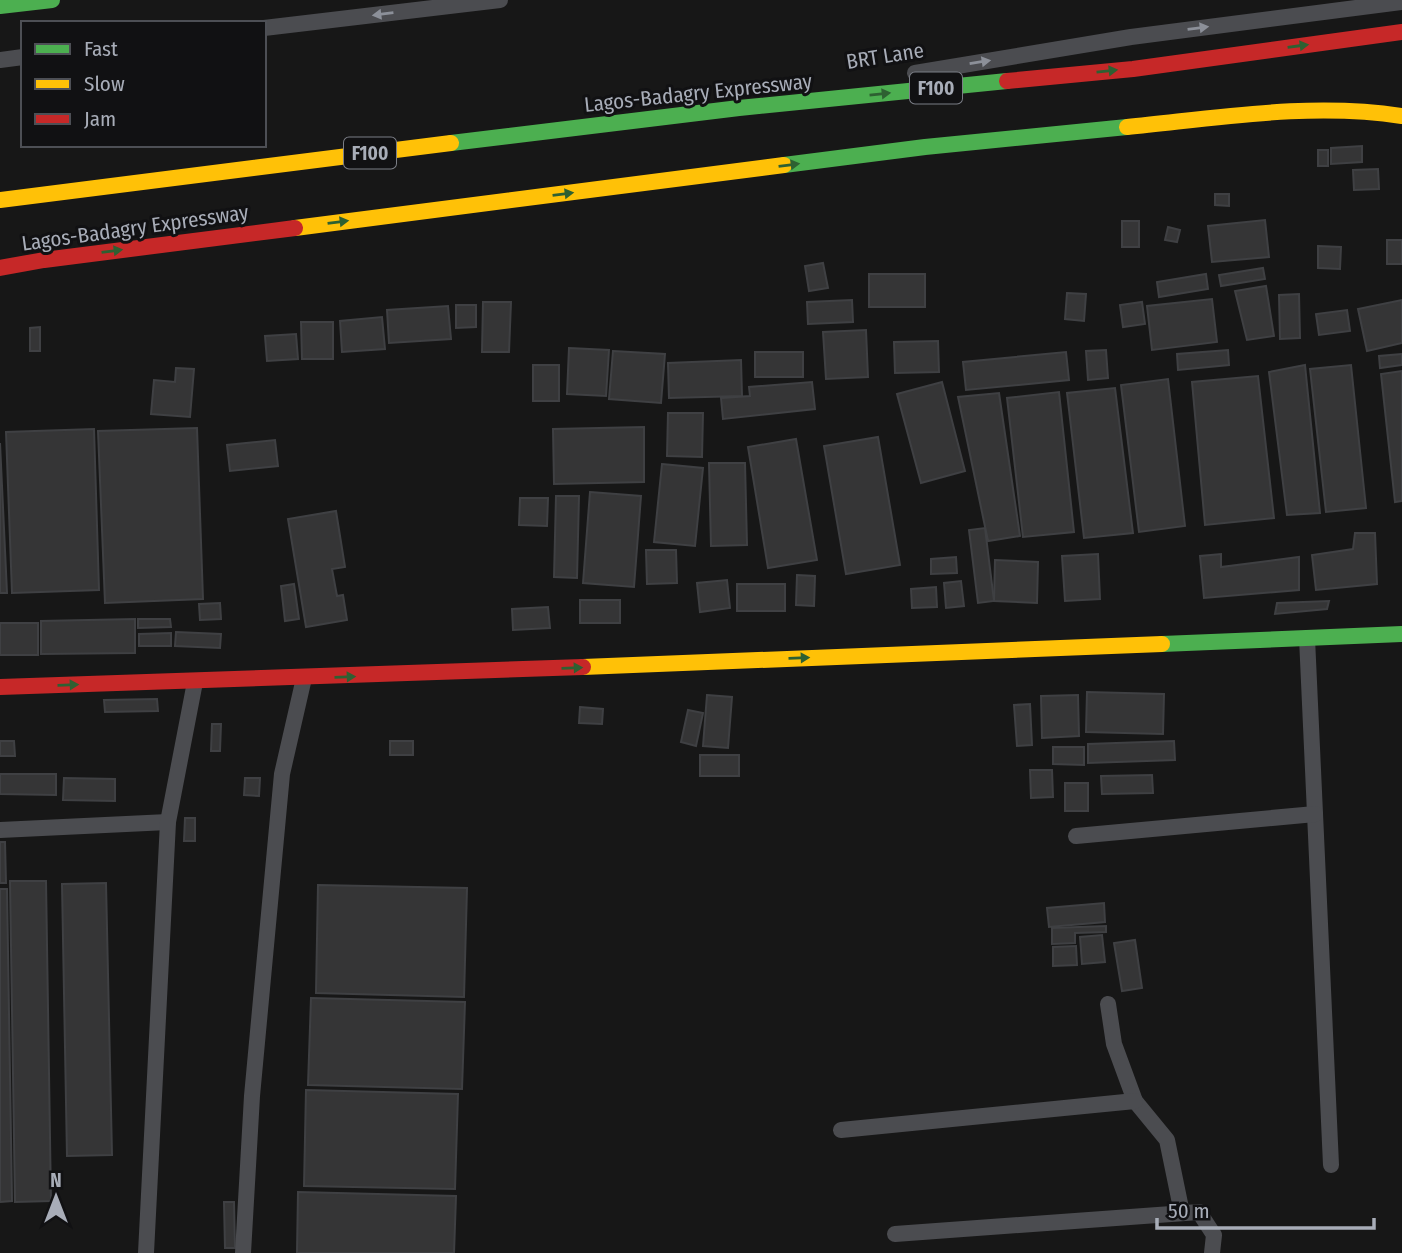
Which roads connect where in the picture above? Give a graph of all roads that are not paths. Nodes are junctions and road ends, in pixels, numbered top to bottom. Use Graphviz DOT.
graph roads {
  1 [pos="52,0"];
  2 [pos="500,0"];
  3 [pos="1402,2"];
  4 [pos="0,6"];
  5 [pos="266,28"];
  6 [pos="1402,32"];
  7 [pos="21,57"];
  8 [pos="0,60"];
  9 [pos="1402,116"];
  10 [pos="0,198"];
  11 [pos="0,268"];
  12 [pos="1402,634"];
  13 [pos="1307,638"];
  14 [pos="501,654"];
  15 [pos="131,666"];
  16 [pos="304,678"];
  17 [pos="195,682"];
  18 [pos="0,687"];
  19 [pos="1315,814"];
  20 [pos="168,822"];
  21 [pos="0,830"];
  22 [pos="1076,836"];
  23 [pos="1108,1004"];
  24 [pos="1135,1101"];
  25 [pos="841,1129"];
  26 [pos="1331,1165"];
  27 [pos="1182,1213"];
  28 [pos="895,1234"];
  29 [pos="146,1253"];
  30 [pos="243,1253"];
  31 [pos="1212,1253"];
  1 -- 4 [label="main road"];
  2 -- 5 [label="lane, one-way"];
  10 -- 3 [label="lane, BRT Lane, one-way"];
  10 -- 6 [label="main road, Lagos-Badagry Expressway / F100, one-way"];
  7 -- 8 [label="lane"];
  11 -- 9 [label="main road, Lagos-Badagry Expressway, one-way"];
  12 -- 13 [label="main road"];
  16 -- 13 [label="main road, one-way"];
  13 -- 19 [label="lane"];
  14 -- 15 [label="main road"];
  16 -- 17 [label="main road"];
  16 -- 30 [label="lane"];
  18 -- 17 [label="main road, one-way"];
  17 -- 20 [label="lane"];
  19 -- 22 [label="lane"];
  19 -- 26 [label="lane"];
  20 -- 21 [label="lane"];
  20 -- 29 [label="lane"];
  23 -- 24 [label="lane"];
  24 -- 25 [label="lane"];
  24 -- 27 [label="lane"];
  27 -- 28 [label="lane"];
  27 -- 31 [label="lane"];
}
